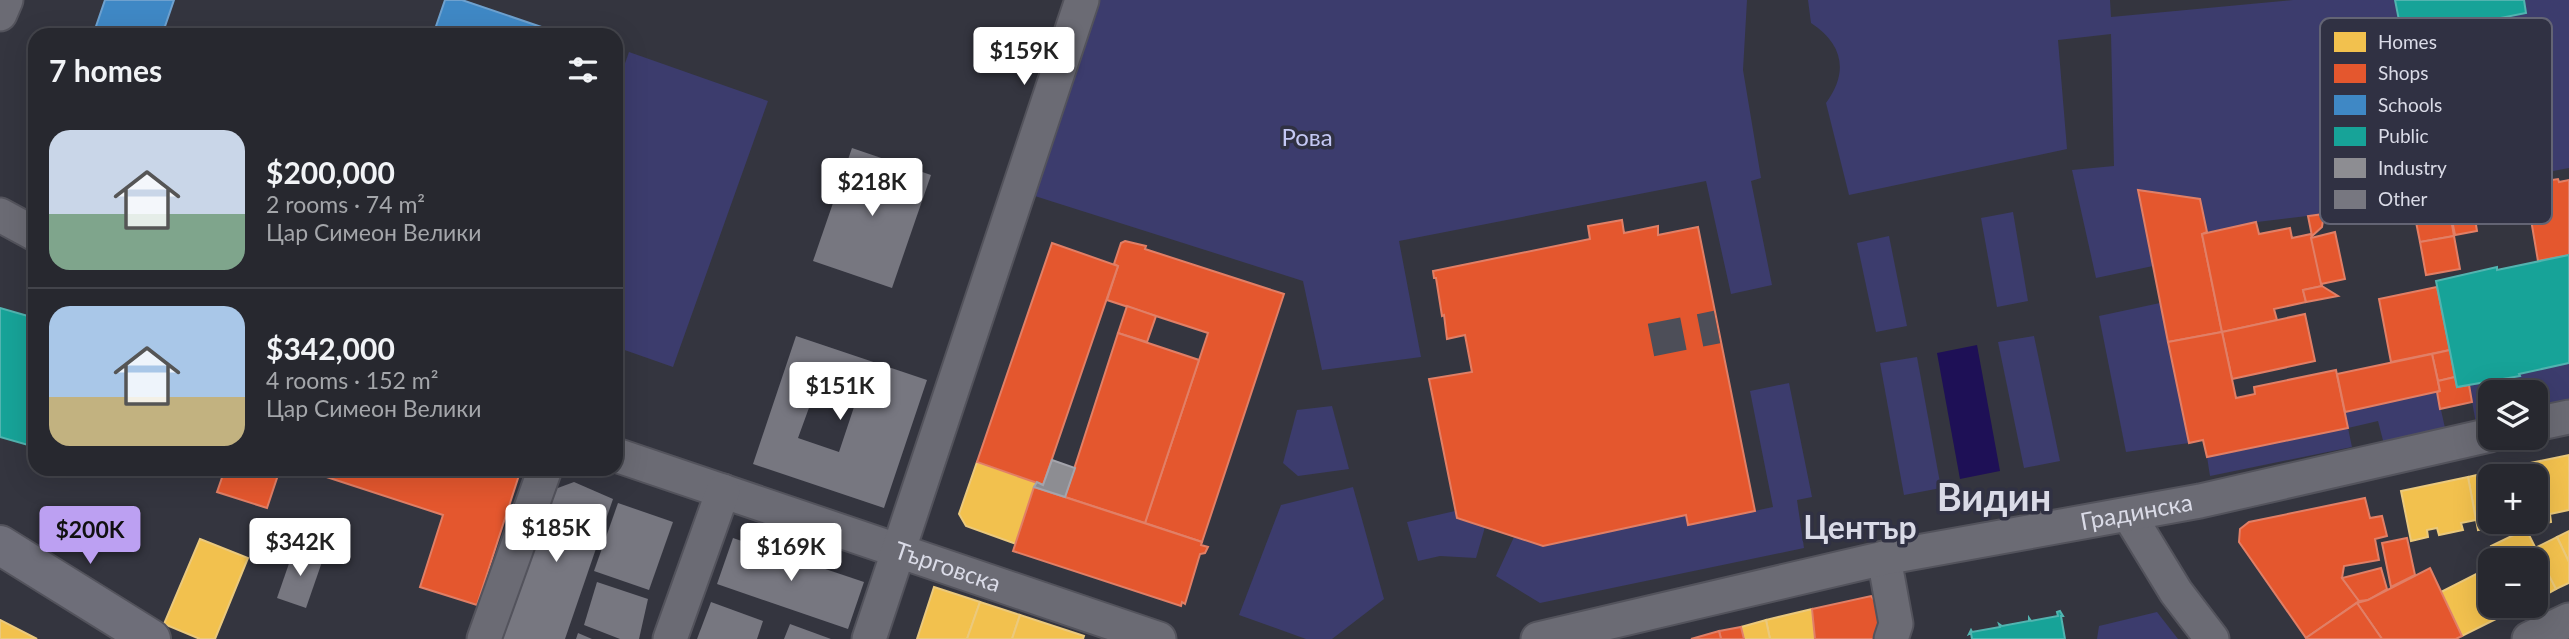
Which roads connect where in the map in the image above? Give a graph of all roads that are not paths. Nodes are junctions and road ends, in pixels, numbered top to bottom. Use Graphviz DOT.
graph roads {
  1 [pos="6,0"];
  2 [pos="1082,0"];
  3 [pos="0,14"];
  4 [pos="0,215"];
  5 [pos="28,230"];
  6 [pos="2569,417"];
  7 [pos="2548,421"];
  8 [pos="2478,438"];
  9 [pos="623,457"];
  10 [pos="543,476"];
  11 [pos="723,491"];
  12 [pos="2129,515"];
  13 [pos="0,545"];
  14 [pos="900,550"];
  15 [pos="1884,558"];
  16 [pos="2569,620"];
  17 [pos="490,624"];
  18 [pos="145,638"];
  19 [pos="670,639"];
  20 [pos="869,639"];
  21 [pos="1159,639"];
  22 [pos="1538,639"];
  23 [pos="1891,639"];
  24 [pos="2212,639"];
  25 [pos="2529,639"];
  1 -- 3 [label="street"];
  2 -- 14 [label="street"];
  4 -- 5 [label="street"];
  6 -- 7 [label="street"];
  8 -- 12 [label="street, Градинска"];
  9 -- 11 [label="street, Търговска"];
  10 -- 17 [label="street"];
  11 -- 14 [label="street, Търговска"];
  11 -- 19 [label="street"];
  12 -- 15 [label="street, Градинска"];
  12 -- 24 [label="street"];
  13 -- 18 [label="street"];
  14 -- 20 [label="street"];
  14 -- 21 [label="street, Търговска"];
  15 -- 22 [label="street, Градинска"];
  15 -- 23 [label="street"];
  16 -- 25 [label="street"];
}
